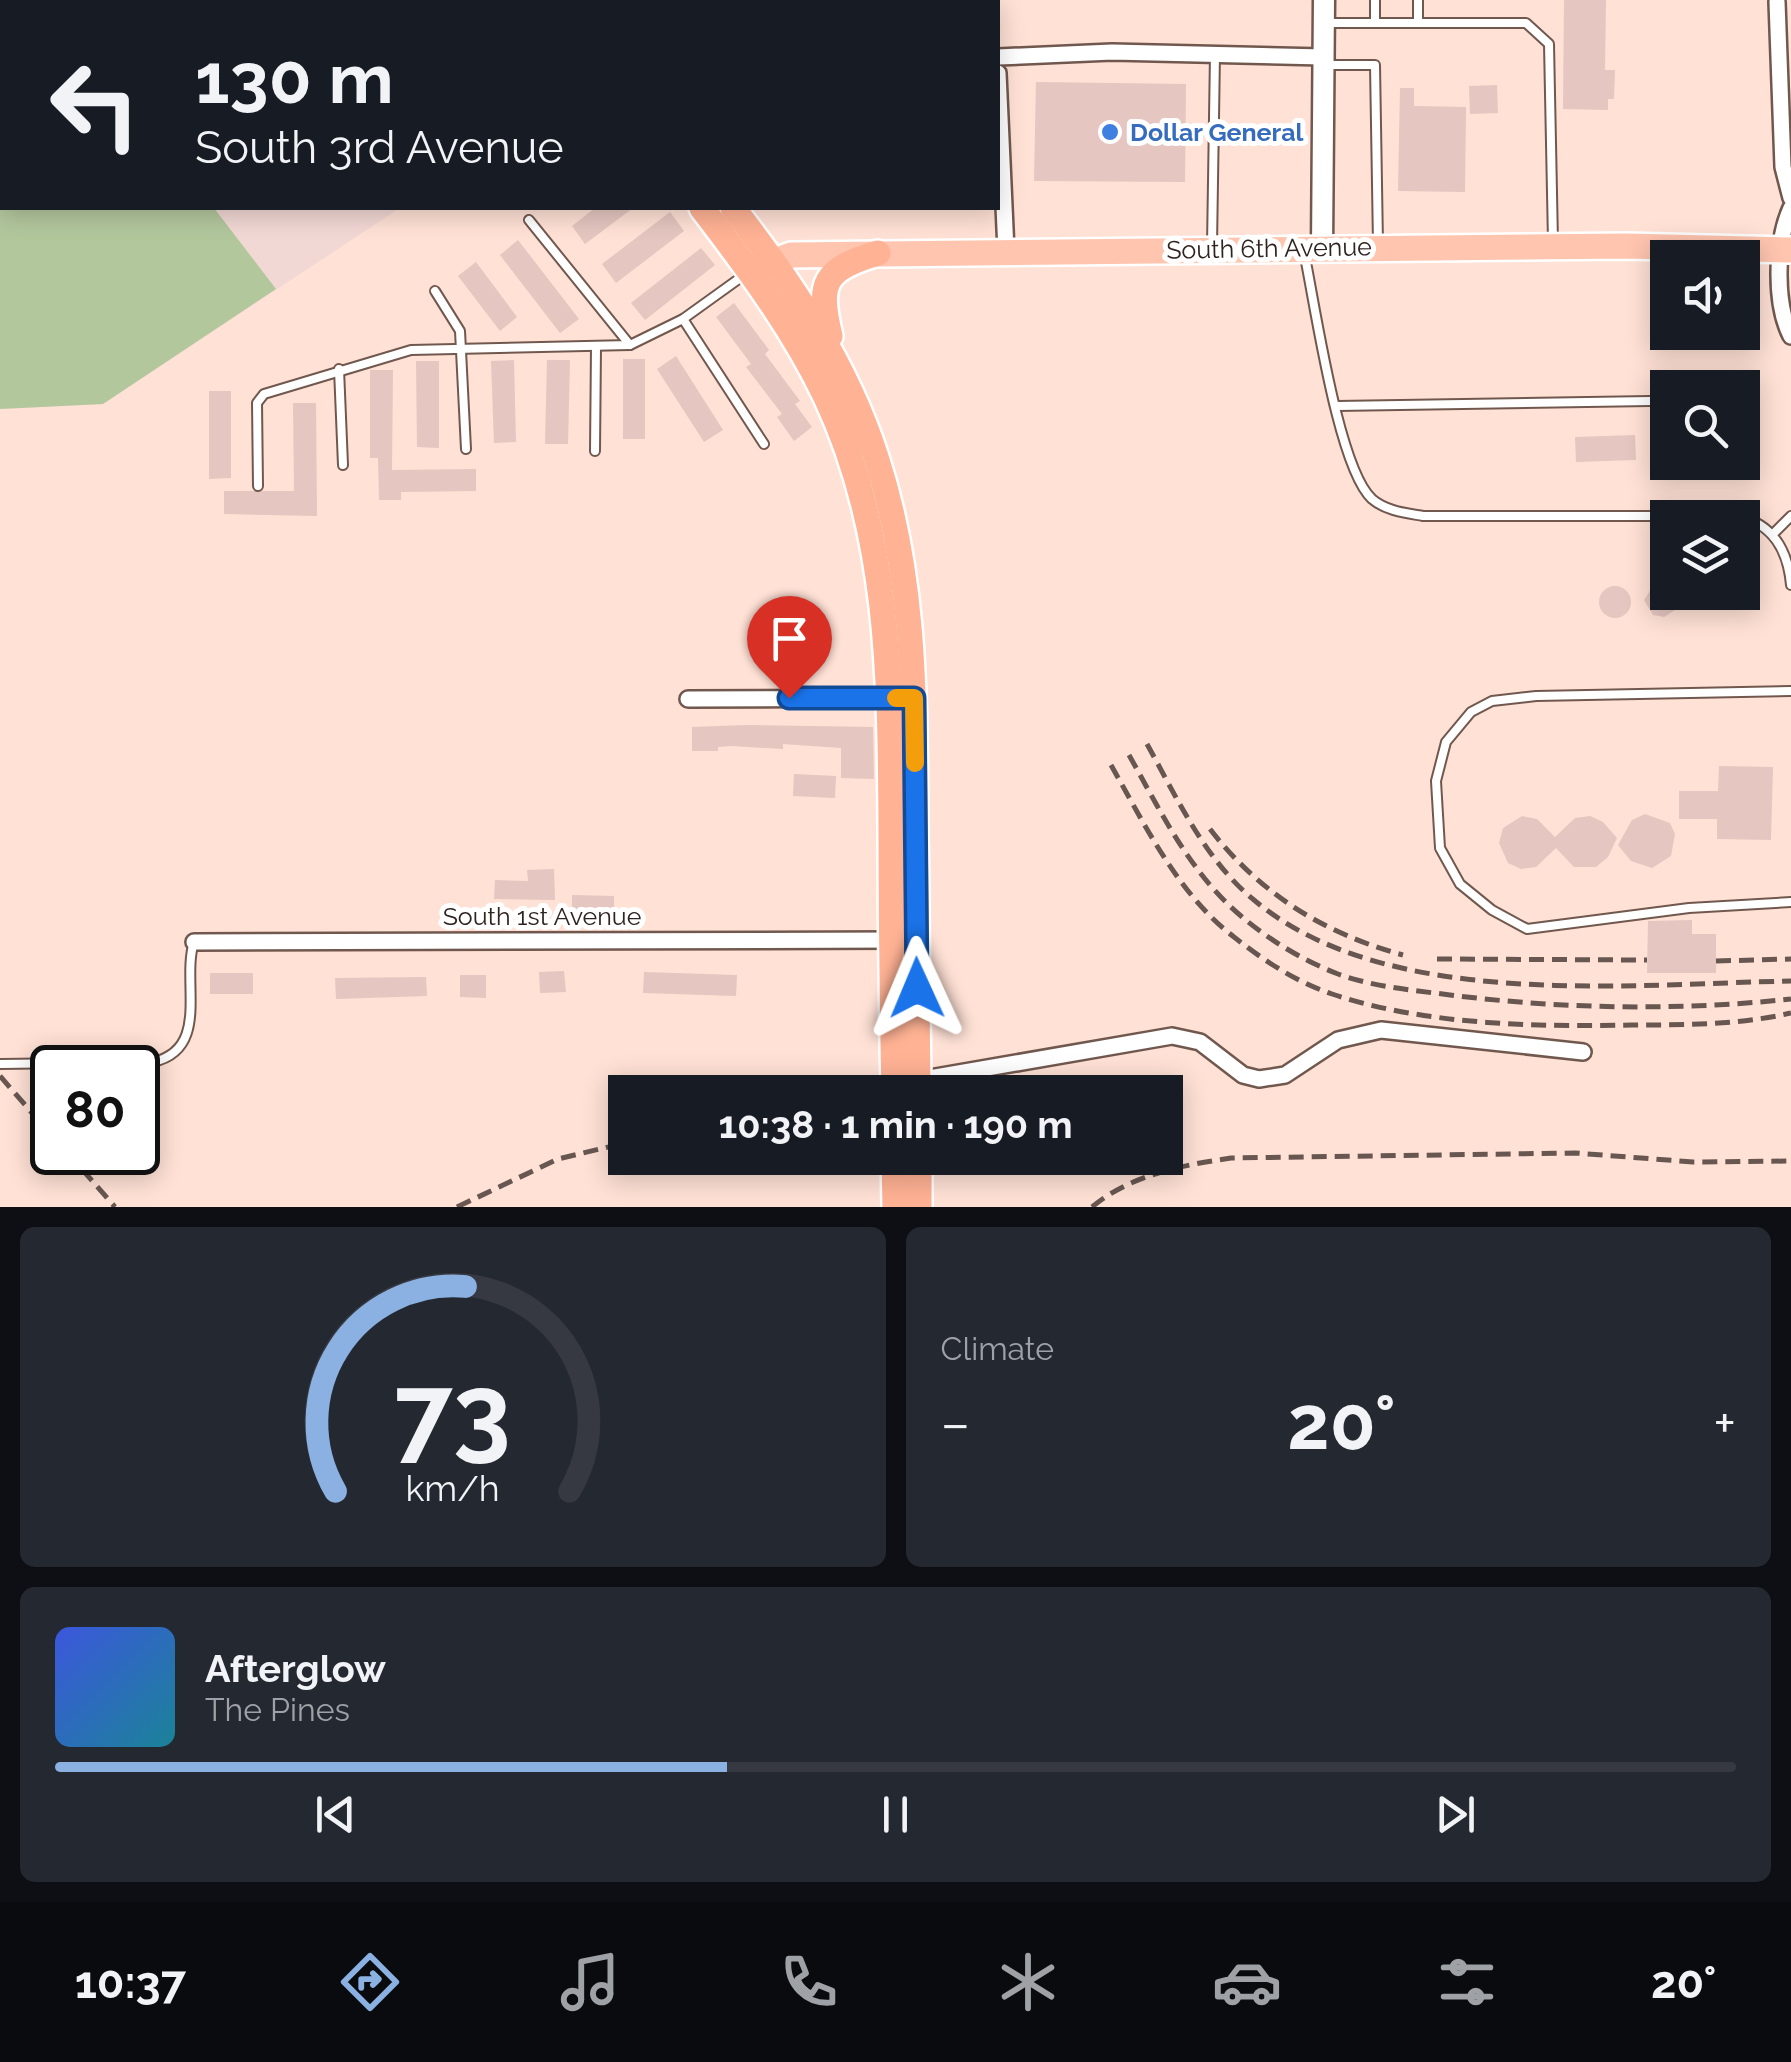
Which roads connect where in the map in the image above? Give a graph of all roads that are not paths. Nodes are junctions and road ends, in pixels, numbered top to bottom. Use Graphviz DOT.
graph roads {
  1 [pos="1324,0"];
  2 [pos="1375,0"];
  3 [pos="1418,0"];
  4 [pos="1777,2"];
  5 [pos="1418,21"];
  6 [pos="1375,22"];
  7 [pos="1324,23"];
  8 [pos="1215,54"];
  9 [pos="1000,56"];
  10 [pos="1323,61"];
  11 [pos="1791,198"];
  12 [pos="1000,199"];
  13 [pos="1791,208"];
  14 [pos="704,210"];
  15 [pos="735,210"];
  16 [pos="529,220"];
  17 [pos="1553,246"];
  18 [pos="1378,247"];
  19 [pos="1312,248"];
  20 [pos="1212,249"];
  21 [pos="1786,250"];
  22 [pos="1006,251"];
  23 [pos="878,253"];
  24 [pos="774,260"];
  25 [pos="750,271"];
  26 [pos="434,291"];
  27 [pos="683,319"];
  28 [pos="1791,336"];
  29 [pos="630,345"];
  30 [pos="596,347"];
  31 [pos="463,348"];
  32 [pos="836,361"];
  33 [pos="338,369"];
  34 [pos="1650,402"];
  35 [pos="1337,406"];
  36 [pos="764,444"];
  37 [pos="466,449"];
  38 [pos="595,452"];
  39 [pos="343,465"];
  40 [pos="258,486"];
  41 [pos="1791,516"];
  42 [pos="1773,534"];
  43 [pos="1791,585"];
  44 [pos="1791,691"];
  45 [pos="902,698"];
  46 [pos="688,699"];
  47 [pos="1791,902"];
  48 [pos="904,940"];
  49 [pos="194,942"];
  50 [pos="1584,1052"];
  51 [pos="0,1064"];
  52 [pos="895,1075"];
  53 [pos="917,1075"];
  54 [pos="974,1075"];
  55 [pos="894,1175"];
  56 [pos="919,1175"];
  57 [pos="894,1207"];
  58 [pos="919,1207"];
  1 -- 7 [label="street"];
  2 -- 6 [label="lane"];
  3 -- 5 [label="lane"];
  4 -- 11 [label="street"];
  5 -- 6 [label="lane"];
  5 -- 17 [label="lane"];
  6 -- 7 [label="lane"];
  7 -- 10 [label="street"];
  8 -- 9 [label="street"];
  8 -- 10 [label="street"];
  8 -- 20 [label="lane"];
  10 -- 18 [label="lane"];
  10 -- 19 [label="street"];
  12 -- 22 [label="street"];
  13 -- 21 [label="street"];
  14 -- 25 [label="highway"];
  15 -- 24 [label="highway"];
  16 -- 29 [label="lane"];
  17 -- 18 [label="main road, South 6th Avenue"];
  17 -- 21 [label="main road, South 6th Avenue"];
  18 -- 19 [label="main road, South 6th Avenue"];
  19 -- 20 [label="main road, South 6th Avenue"];
  19 -- 35 [label="lane"];
  20 -- 22 [label="main road, South 6th Avenue"];
  21 -- 28 [label="street"];
  22 -- 23 [label="main road, South 6th Avenue"];
  23 -- 24 [label="main road, South 6th Avenue"];
  23 -- 32 [label="highway"];
  24 -- 25 [label="main road, South 6th Avenue"];
  24 -- 32 [label="highway"];
  25 -- 27 [label="lane"];
  25 -- 45 [label="highway"];
  26 -- 31 [label="lane"];
  27 -- 29 [label="lane"];
  27 -- 36 [label="lane"];
  29 -- 30 [label="lane"];
  30 -- 31 [label="lane"];
  30 -- 38 [label="lane"];
  31 -- 33 [label="lane"];
  31 -- 37 [label="lane"];
  32 -- 45 [label="highway"];
  33 -- 39 [label="lane"];
  33 -- 40 [label="lane"];
  34 -- 35 [label="lane"];
  35 -- 42 [label="lane"];
  41 -- 42 [label="lane"];
  42 -- 43 [label="lane"];
  44 -- 47 [label="lane"];
  45 -- 46 [label="street"];
  45 -- 48 [label="highway"];
  48 -- 49 [label="street, South 1st Avenue"];
  48 -- 52 [label="highway"];
  48 -- 53 [label="highway"];
  49 -- 51 [label="lane"];
  50 -- 54 [label="street"];
  55 -- 57 [label="highway"];
  56 -- 58 [label="highway"];
}
